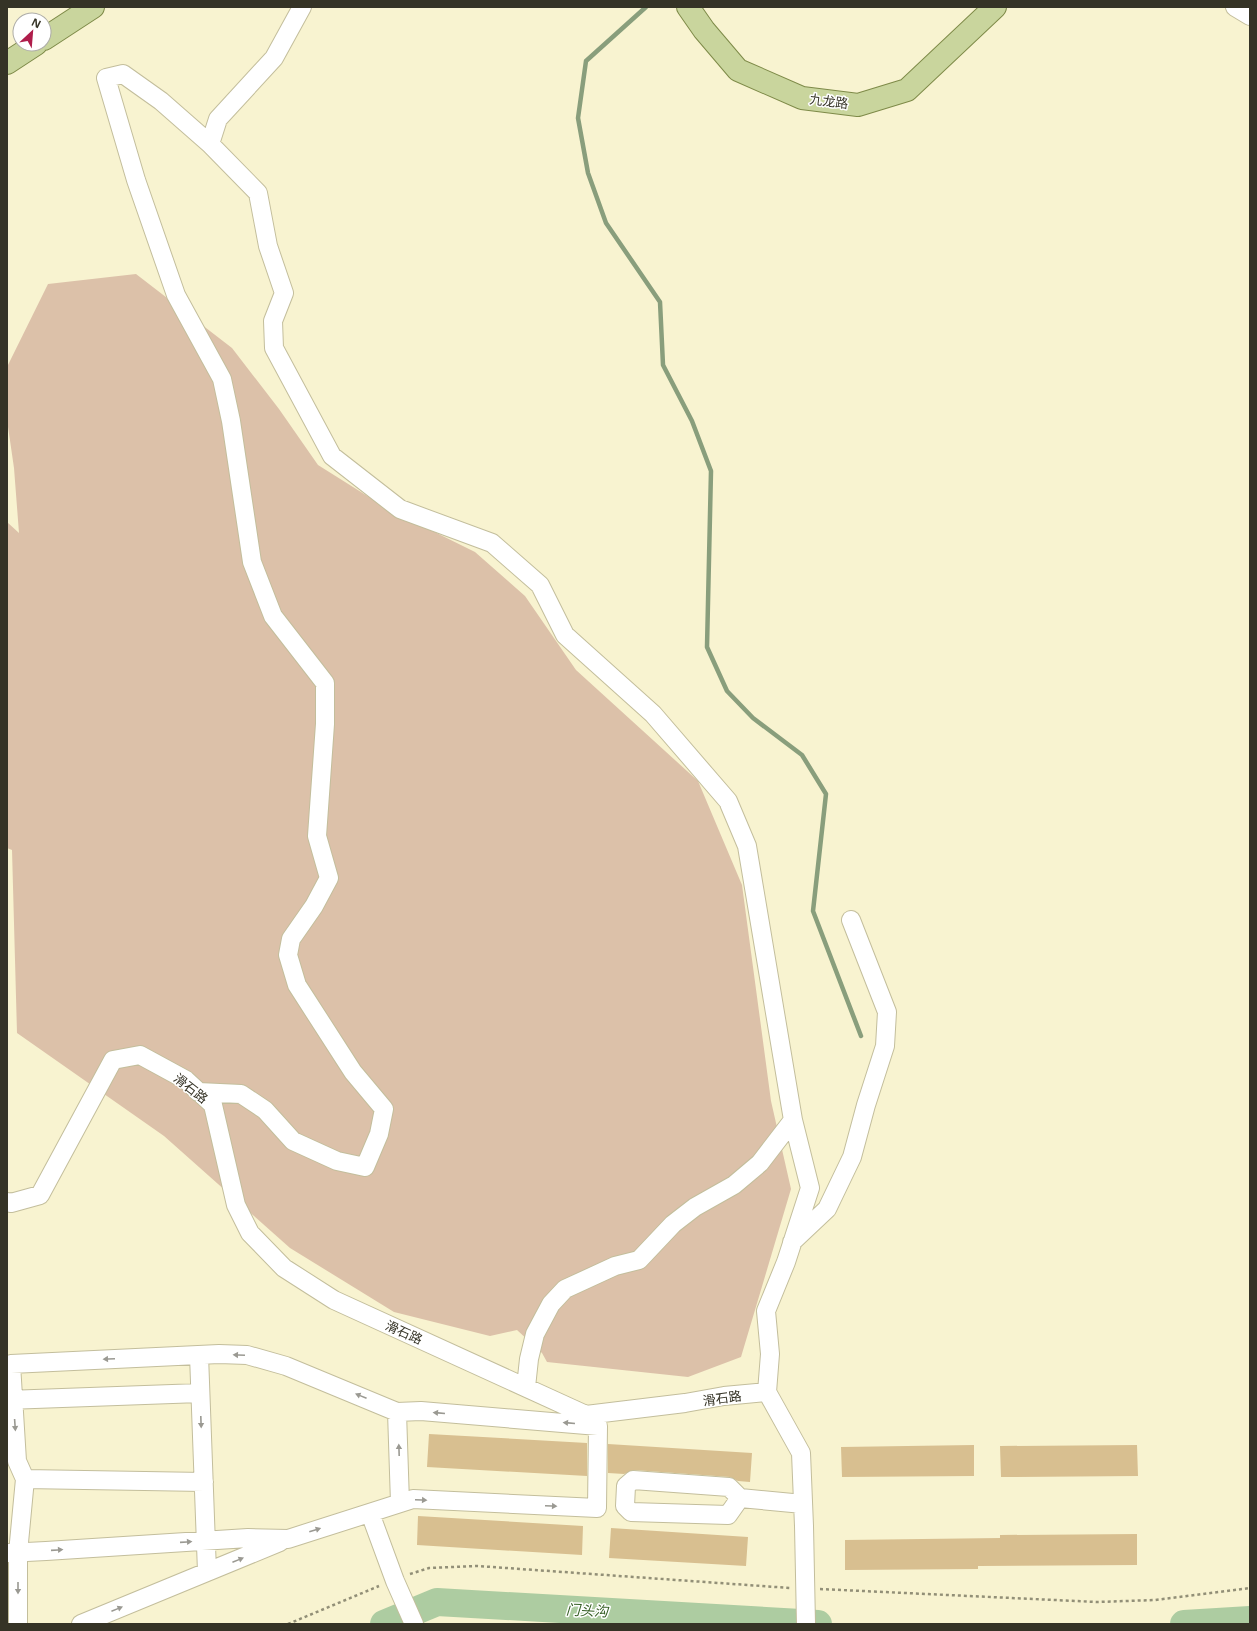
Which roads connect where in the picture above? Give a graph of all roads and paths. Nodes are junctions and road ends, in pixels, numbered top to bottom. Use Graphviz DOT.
graph roads {
  1 [pos="93,7"];
  2 [pos="302,7"];
  3 [pos="688,7"];
  4 [pos="995,7"];
  5 [pos="1235,7"];
  6 [pos="1250,16"];
  7 [pos="52,34"];
  8 [pos="24,52"];
  9 [pos="7,63"];
  10 [pos="210,144"];
  11 [pos="851,920"];
  12 [pos="198,1092"];
  13 [pos="793,1120"];
  14 [pos="7,1202"];
  15 [pos="792,1242"];
  16 [pos="199,1355"];
  17 [pos="9,1364"];
  18 [pos="526,1387"];
  19 [pos="200,1392"];
  20 [pos="767,1392"];
  21 [pos="10,1400"];
  22 [pos="397,1412"];
  23 [pos="12,1461"];
  24 [pos="24,1479"];
  25 [pos="204,1482"];
  26 [pos="740,1498"];
  27 [pos="400,1503"];
  28 [pos="803,1504"];
  29 [pos="370,1513"];
  30 [pos="288,1539"];
  31 [pos="206,1541"];
  32 [pos="12,1553"];
  33 [pos="207,1572"];
  34 [pos="394,1580"];
  35 [pos="1250,1588"];
  36 [pos="805,1594"];
  37 [pos="14,1619"];
  38 [pos="81,1624"];
  39 [pos="288,1624"];
  40 [pos="414,1624"];
  41 [pos="806,1624"];
  1 -- 7 [label="main road"];
  2 -- 10 [label="street"];
  3 -- 4 [label="main road, 九龙路"];
  5 -- 6 [label="street"];
  8 -- 9 [label="main road"];
  10 -- 12 [label="street"];
  10 -- 13 [label="street"];
  11 -- 15 [label="street"];
  12 -- 14 [label="street, 滑石路"];
  12 -- 18 [label="street, 滑石路"];
  13 -- 15 [label="street"];
  13 -- 18 [label="street"];
  15 -- 20 [label="street"];
  16 -- 17 [label="street, one-way"];
  16 -- 19 [label="street"];
  22 -- 16 [label="street, one-way"];
  17 -- 21 [label="street"];
  18 -- 20 [label="street, 滑石路"];
  19 -- 21 [label="street"];
  19 -- 25 [label="street, one-way"];
  20 -- 28 [label="street"];
  21 -- 23 [label="street, one-way"];
  27 -- 22 [label="street, one-way"];
  27 -- 22 [label="street, one-way"];
  23 -- 24 [label="street"];
  24 -- 25 [label="street"];
  24 -- 32 [label="street"];
  25 -- 31 [label="street"];
  26 -- 26 [label="street"];
  26 -- 28 [label="street"];
  27 -- 29 [label="street"];
  28 -- 36 [label="street"];
  30 -- 29 [label="street, one-way"];
  29 -- 34 [label="street"];
  30 -- 31 [label="street"];
  33 -- 30 [label="street, one-way"];
  32 -- 31 [label="street, one-way"];
  31 -- 33 [label="street"];
  32 -- 37 [label="street, one-way"];
  38 -- 33 [label="street, one-way"];
  34 -- 36 [label="path"];
  34 -- 39 [label="path"];
  34 -- 40 [label="street"];
  35 -- 36 [label="path"];
  36 -- 41 [label="street"];
}
